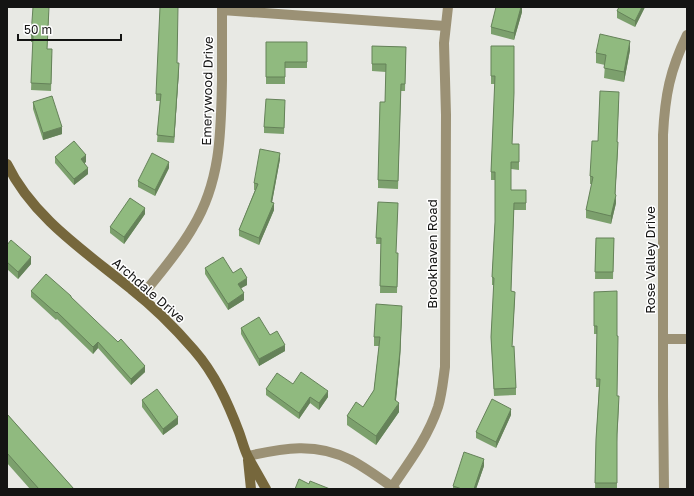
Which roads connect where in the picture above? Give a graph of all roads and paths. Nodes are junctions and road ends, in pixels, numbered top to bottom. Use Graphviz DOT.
graph roads {
  1 [pos="448,7"];
  2 [pos="222,8"];
  3 [pos="445,26"];
  4 [pos="687,35"];
  5 [pos="7,164"];
  6 [pos="141,297"];
  7 [pos="663,339"];
  8 [pos="687,339"];
  9 [pos="248,456"];
  10 [pos="393,488"];
  11 [pos="251,489"];
  12 [pos="266,489"];
  13 [pos="664,489"];
  1 -- 3 [label="street, Brookhaven Road"];
  2 -- 3 [label="street"];
  2 -- 6 [label="street, Emerywood Drive"];
  3 -- 10 [label="street, Brookhaven Road"];
  4 -- 7 [label="street, Rose Valley Drive"];
  5 -- 6 [label="street, Archdale Drive"];
  6 -- 9 [label="street, Archdale Drive"];
  7 -- 8 [label="street"];
  7 -- 13 [label="street, Rose Valley Drive"];
  9 -- 10 [label="street"];
  9 -- 11 [label="street, Archdale Drive"];
  9 -- 12 [label="street, Archdale Drive"];
}
